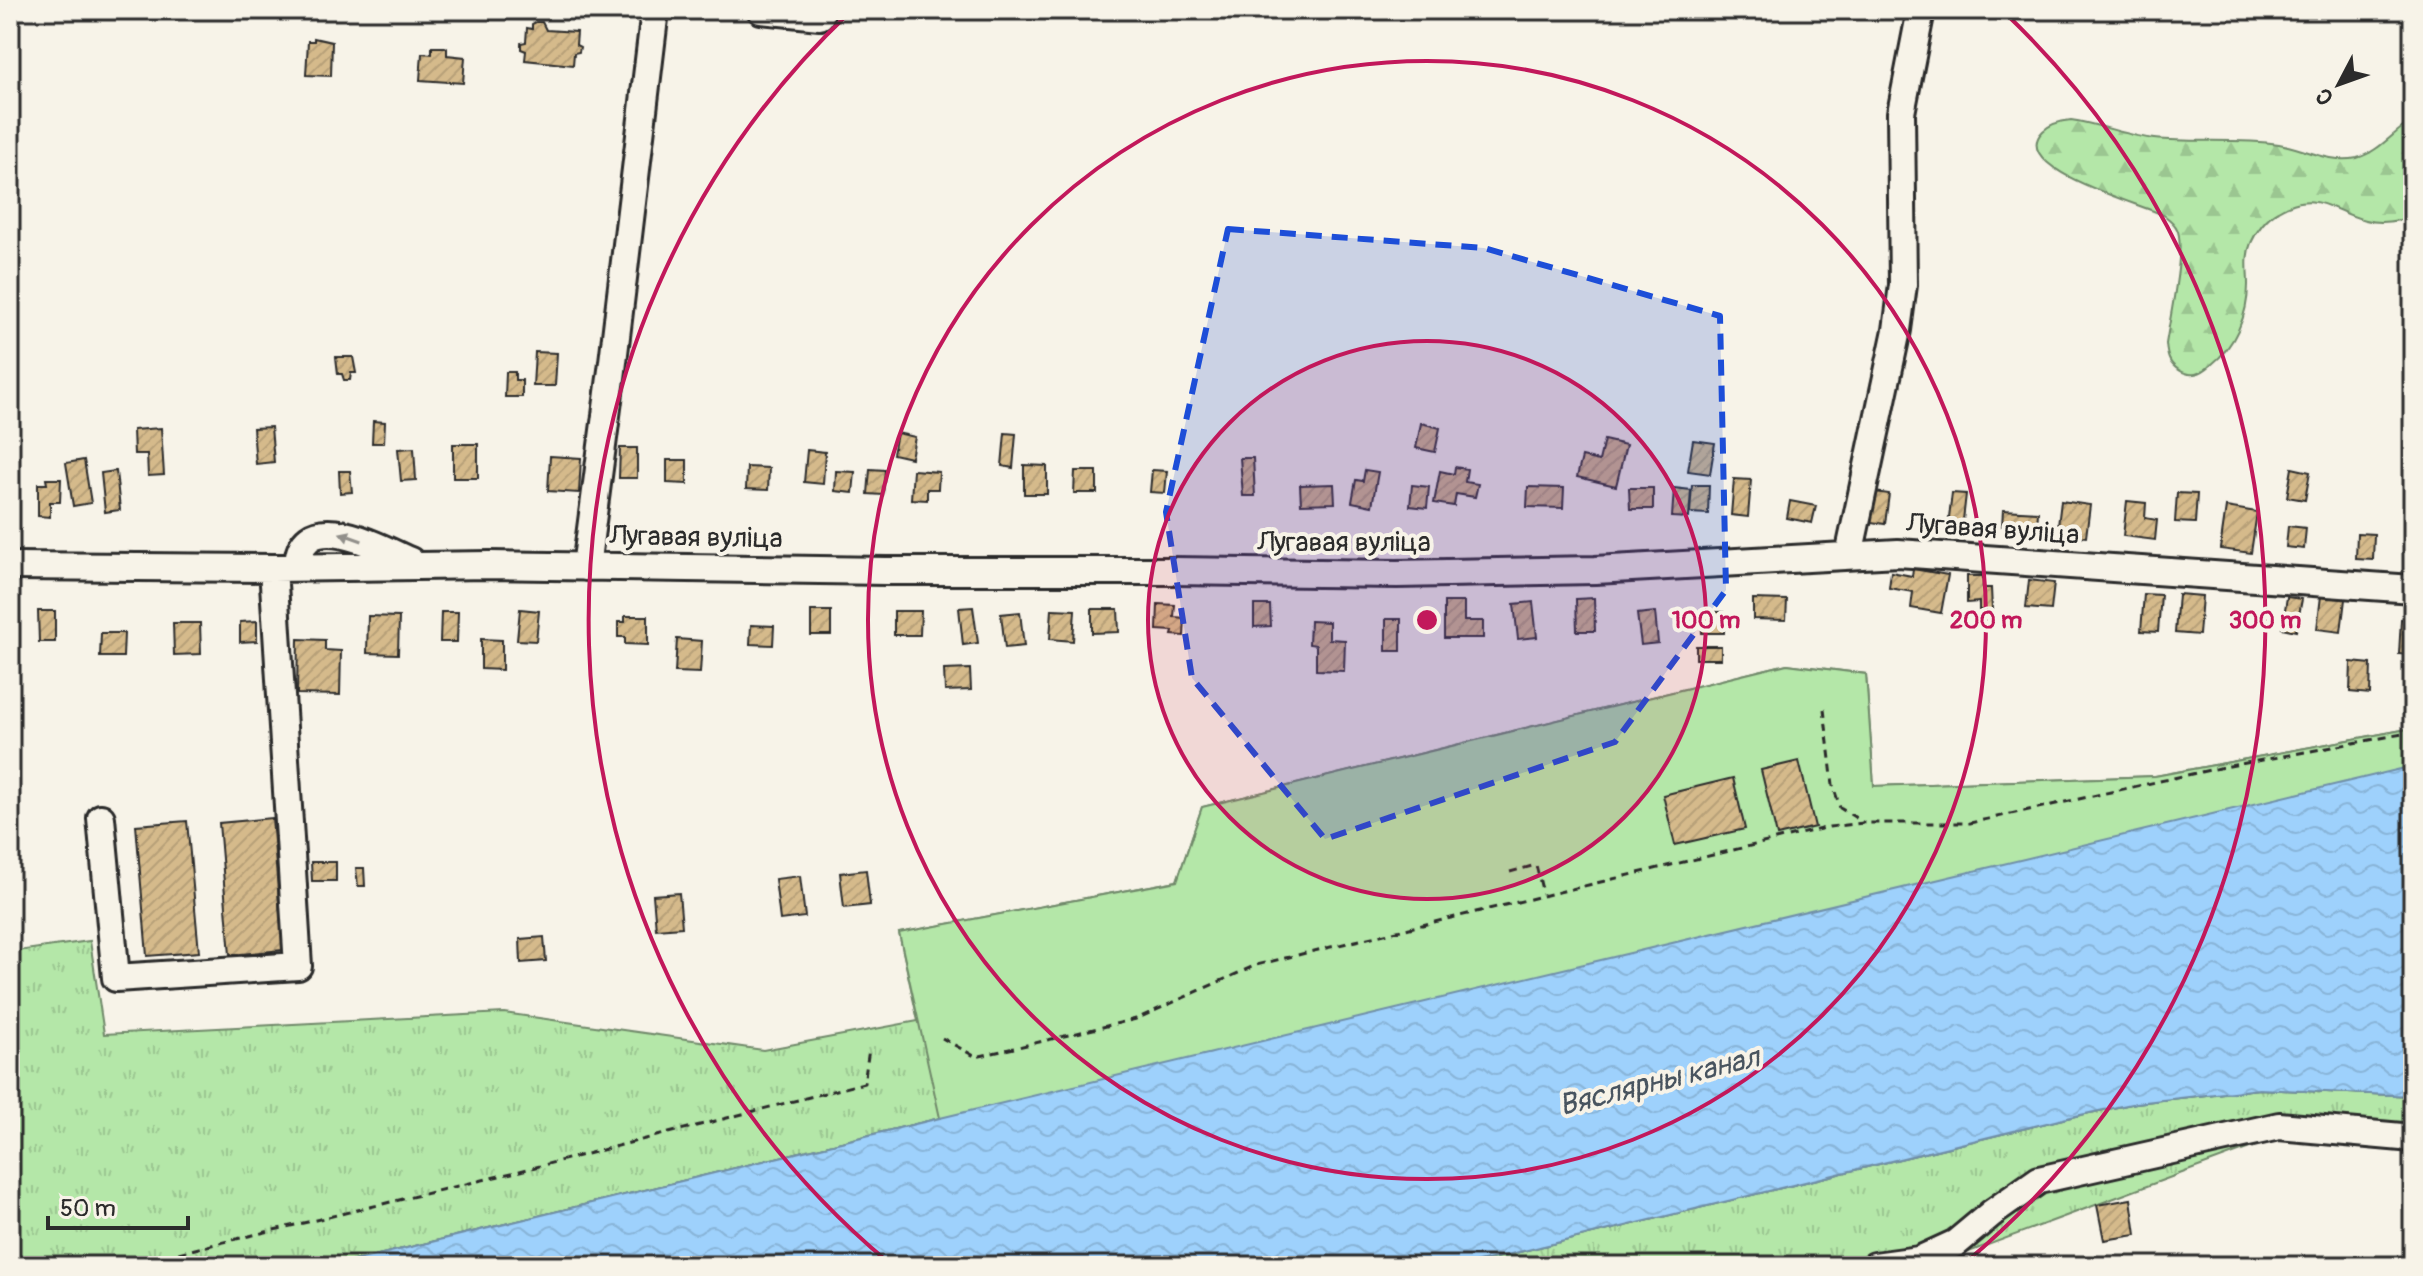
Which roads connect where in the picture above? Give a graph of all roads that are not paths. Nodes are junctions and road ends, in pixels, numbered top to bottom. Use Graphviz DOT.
graph roads {
  1 [pos="655,10"];
  2 [pos="761,10"];
  3 [pos="1921,10"];
  4 [pos="820,16"];
  5 [pos="1849,555"];
  6 [pos="10,566"];
  7 [pos="285,567"];
  8 [pos="586,567"];
  9 [pos="2413,589"];
  10 [pos="101,818"];
  11 [pos="2413,1138"];
  12 [pos="1875,1266"];
  1 -- 8 [label="street"];
  2 -- 4 [label="street"];
  3 -- 5 [label="street"];
  5 -- 8 [label="street, Лугавая вуліца"];
  5 -- 9 [label="street, Лугавая вуліца"];
  6 -- 7 [label="street, Лугавая вуліца"];
  7 -- 8 [label="street, Лугавая вуліца"];
  7 -- 10 [label="street"];
  11 -- 12 [label="street"];
}
